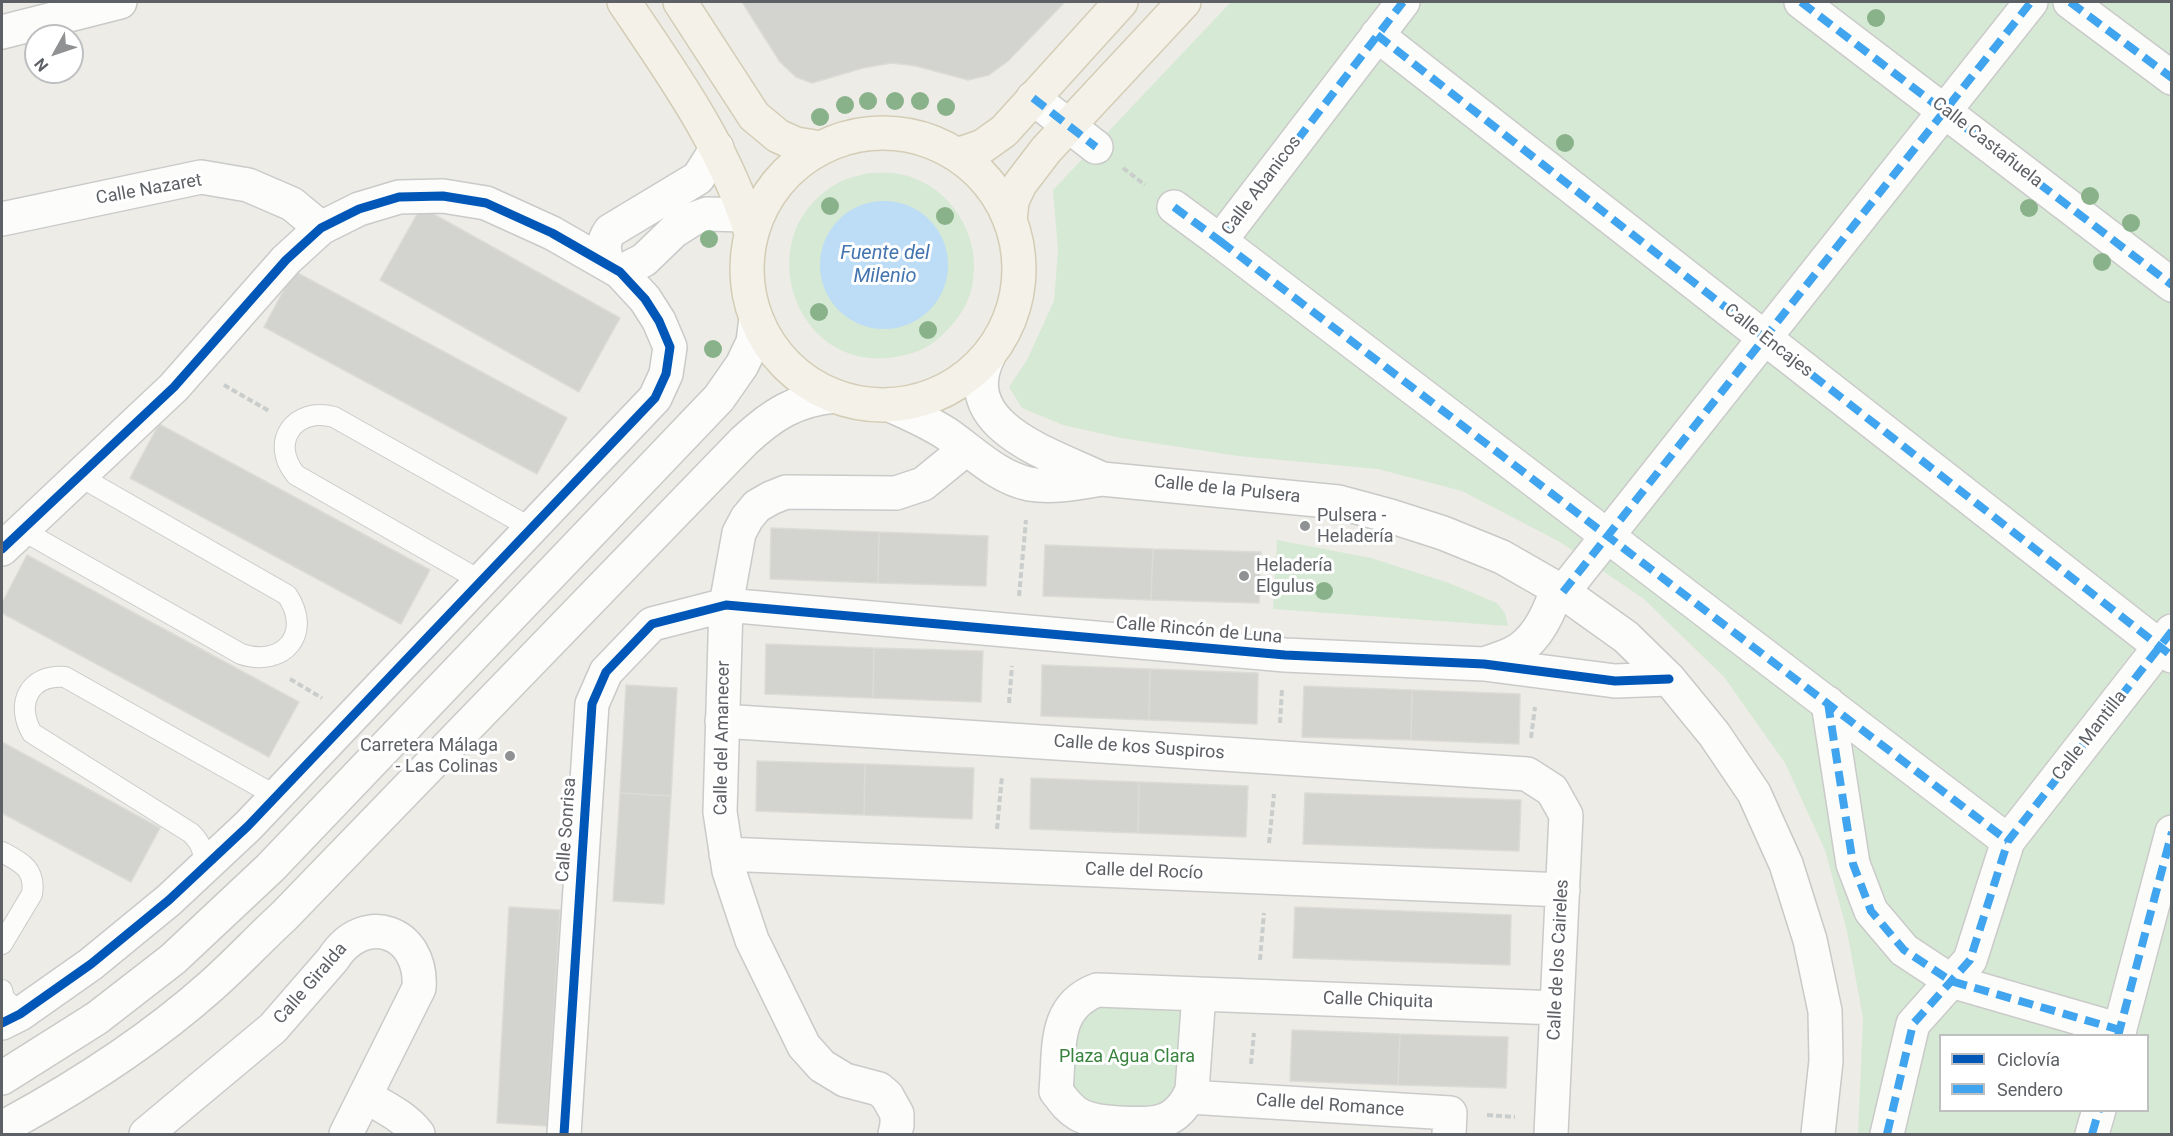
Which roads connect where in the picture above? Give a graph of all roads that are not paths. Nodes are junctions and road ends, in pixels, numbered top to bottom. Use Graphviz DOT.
graph roads {
  1 [pos="120,2"];
  2 [pos="624,2"];
  3 [pos="680,2"];
  4 [pos="1121,2"];
  5 [pos="1184,2"];
  6 [pos="1403,2"];
  7 [pos="1802,2"];
  8 [pos="2031,2"];
  9 [pos="2070,2"];
  10 [pos="2,32"];
  11 [pos="1377,35"];
  12 [pos="2172,78"];
  13 [pos="1034,98"];
  14 [pos="1945,111"];
  15 [pos="1068,127"];
  16 [pos="1096,147"];
  17 [pos="717,148"];
  18 [pos="821,148"];
  19 [pos="957,155"];
  20 [pos="1174,207"];
  21 [pos="637,216"];
  22 [pos="2,219"];
  23 [pos="1010,221"];
  24 [pos="748,224"];
  25 [pos="321,228"];
  26 [pos="1220,241"];
  27 [pos="657,248"];
  28 [pos="613,267"];
  29 [pos="2172,285"];
  30 [pos="756,318"];
  31 [pos="1764,339"];
  32 [pos="988,355"];
  33 [pos="834,396"];
  34 [pos="890,405"];
  35 [pos="966,448"];
  36 [pos="79,476"];
  37 [pos="1102,478"];
  38 [pos="531,528"];
  39 [pos="1608,536"];
  40 [pos="12,539"];
  41 [pos="481,581"];
  42 [pos="1560,591"];
  43 [pos="726,605"];
  44 [pos="2167,645"];
  45 [pos="1484,664"];
  46 [pos="1669,679"];
  47 [pos="1828,703"];
  48 [pos="722,721"];
  49 [pos="1539,782"];
  50 [pos="276,796"];
  51 [pos="2172,832"];
  52 [pos="2008,841"];
  53 [pos="2,852"];
  54 [pos="726,854"];
  55 [pos="202,868"];
  56 [pos="1563,890"];
  57 [pos="2,944"];
  58 [pos="1952,981"];
  59 [pos="1199,994"];
  60 [pos="1557,1008"];
  61 [pos="8,1009"];
  62 [pos="2119,1033"];
  63 [pos="2,1078"];
  64 [pos="365,1096"];
  65 [pos="1189,1097"];
  66 [pos="2098,1112"];
  67 [pos="1346,1121"];
  68 [pos="1449,1124"];
  69 [pos="1552,1127"];
  70 [pos="2,1128"];
  71 [pos="146,1134"];
  72 [pos="346,1134"];
  73 [pos="418,1134"];
  74 [pos="564,1134"];
  75 [pos="895,1134"];
  76 [pos="1818,1134"];
  77 [pos="1887,1134"];
  78 [pos="2092,1134"];
  1 -- 10 [label="street"];
  2 -- 17 [label="main road"];
  3 -- 18 [label="main road"];
  4 -- 13 [label="main road"];
  5 -- 15 [label="main road"];
  6 -- 11 [label="street, Calle Abanicos"];
  7 -- 14 [label="street, Calle Castañuela"];
  8 -- 14 [label="street, Calle Rincón de Luna"];
  9 -- 12 [label="street"];
  11 -- 26 [label="street, Calle Abanicos"];
  11 -- 31 [label="street, Calle Encajes"];
  13 -- 15 [label="street"];
  13 -- 19 [label="main road"];
  14 -- 29 [label="street, Calle Castañuela"];
  14 -- 31 [label="street, Calle Rincón de Luna"];
  15 -- 16 [label="street"];
  15 -- 23 [label="main road"];
  17 -- 21 [label="street"];
  17 -- 24 [label="main road"];
  18 -- 19 [label="main road"];
  18 -- 24 [label="main road"];
  19 -- 23 [label="main road"];
  20 -- 26 [label="street, Calle Abanicos"];
  21 -- 27 [label="street"];
  21 -- 28 [label="street"];
  22 -- 25 [label="street, Calle Nazaret"];
  23 -- 32 [label="main road"];
  24 -- 27 [label="street"];
  24 -- 30 [label="main road"];
  25 -- 28 [label="street"];
  25 -- 36 [label="street"];
  26 -- 39 [label="street"];
  27 -- 28 [label="street"];
  28 -- 38 [label="street"];
  30 -- 33 [label="main road"];
  30 -- 63 [label="street"];
  31 -- 39 [label="street, Calle Rincón de Luna"];
  31 -- 44 [label="street, Calle Encajes"];
  32 -- 34 [label="main road"];
  32 -- 37 [label="street, Calle de la Pulsera"];
  33 -- 34 [label="main road"];
  33 -- 70 [label="street"];
  34 -- 35 [label="street, Calle de la Pulsera"];
  35 -- 37 [label="street, Calle de la Pulsera"];
  35 -- 43 [label="street, Calle del Amanecer"];
  36 -- 40 [label="street"];
  36 -- 40 [label="lane"];
  37 -- 42 [label="street, Calle de la Pulsera"];
  38 -- 41 [label="street"];
  38 -- 41 [label="lane"];
  39 -- 42 [label="street, Calle Rincón de Luna"];
  39 -- 47 [label="street"];
  41 -- 50 [label="street"];
  42 -- 45 [label="street, Calle Rincón de Luna"];
  42 -- 46 [label="street, Calle de la Pulsera"];
  43 -- 45 [label="street, Calle Rincón de Luna"];
  43 -- 48 [label="street, Calle del Amanecer"];
  43 -- 74 [label="street, Calle Sonrisa"];
  44 -- 52 [label="street, Calle Mantilla"];
  45 -- 46 [label="street, Calle Rincón de Luna"];
  46 -- 76 [label="street, Calle de la Pulsera"];
  47 -- 52 [label="street"];
  47 -- 58 [label="street"];
  48 -- 49 [label="street, Calle de kos Suspiros"];
  48 -- 54 [label="street, Calle del Amanecer"];
  49 -- 56 [label="street, Calle de los Caireles"];
  50 -- 55 [label="street"];
  50 -- 55 [label="lane"];
  51 -- 62 [label="street"];
  52 -- 58 [label="street"];
  53 -- 57 [label="lane"];
  54 -- 56 [label="street, Calle del Rocío"];
  54 -- 75 [label="street, Calle del Amanecer"];
  55 -- 61 [label="street"];
  56 -- 60 [label="street, Calle de los Caireles"];
  58 -- 62 [label="street"];
  58 -- 77 [label="street"];
  59 -- 60 [label="street, Calle Chiquita"];
  59 -- 65 [label="street"];
  59 -- 65 [label="street, Calle Chiquita"];
  60 -- 69 [label="street, Calle de los Caireles"];
  64 -- 71 [label="street, Calle Giralda"];
  64 -- 72 [label="street, Calle Giralda"];
  64 -- 73 [label="street"];
  65 -- 67 [label="street, Calle del Romance"];
  66 -- 78 [label="street"];
  67 -- 68 [label="street, Calle del Romance"];
}
